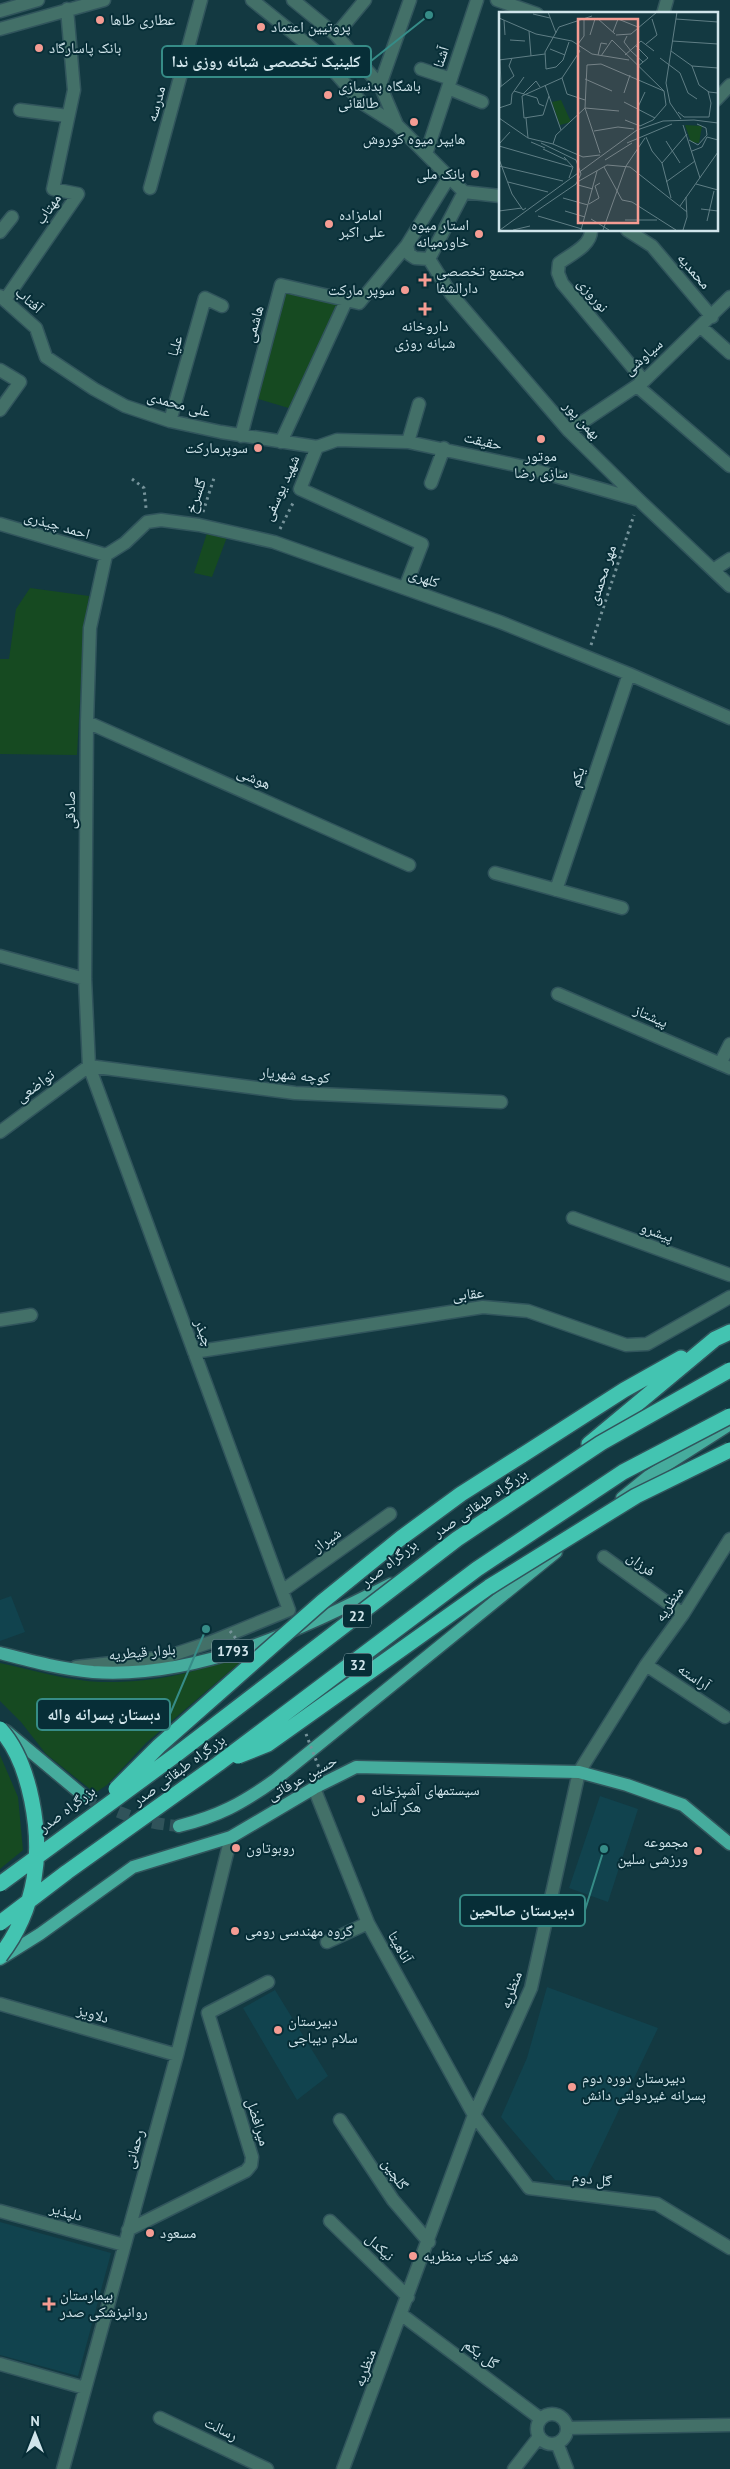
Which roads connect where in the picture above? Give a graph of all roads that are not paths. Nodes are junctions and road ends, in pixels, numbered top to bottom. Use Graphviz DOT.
graph roads {
  1 [pos="38,0"];
  2 [pos="104,0"];
  3 [pos="201,0"];
  4 [pos="252,0"];
  5 [pos="293,0"];
  6 [pos="366,0"];
  7 [pos="410,0"];
  8 [pos="477,0"];
  9 [pos="497,0"];
  10 [pos="67,9"];
  11 [pos="0,11"];
  12 [pos="530,12"];
  13 [pos="0,29"];
  14 [pos="336,35"];
  15 [pos="421,69"];
  16 [pos="449,84"];
  17 [pos="725,84"];
  18 [pos="380,85"];
  19 [pos="718,96"];
  20 [pos="482,102"];
  21 [pos="20,110"];
  22 [pos="68,116"];
  23 [pos="397,125"];
  24 [pos="426,154"];
  25 [pos="449,176"];
  26 [pos="150,188"];
  27 [pos="464,192"];
  28 [pos="499,196"];
  29 [pos="12,217"];
  30 [pos="591,231"];
  31 [pos="629,231"];
  32 [pos="0,232"];
  33 [pos="408,245"];
  34 [pos="429,259"];
  35 [pos="730,297"];
  36 [pos="2,298"];
  37 [pos="346,301"];
  38 [pos="222,306"];
  39 [pos="712,317"];
  40 [pos="701,327"];
  41 [pos="730,353"];
  42 [pos="46,357"];
  43 [pos="0,370"];
  44 [pos="640,383"];
  45 [pos="419,404"];
  46 [pos="0,410"];
  47 [pos="170,421"];
  48 [pos="569,431"];
  49 [pos="241,436"];
  50 [pos="281,442"];
  51 [pos="408,442"];
  52 [pos="317,447"];
  53 [pos="444,448"];
  54 [pos="730,466"];
  55 [pos="431,484"];
  56 [pos="639,500"];
  57 [pos="0,524"];
  58 [pos="106,555"];
  59 [pos="730,560"];
  60 [pos="713,570"];
  61 [pos="730,586"];
  62 [pos="405,588"];
  63 [pos="629,674"];
  64 [pos="730,718"];
  65 [pos="87,722"];
  66 [pos="409,865"];
  67 [pos="494,873"];
  68 [pos="556,890"];
  69 [pos="622,908"];
  70 [pos="0,956"];
  71 [pos="85,979"];
  72 [pos="558,994"];
  73 [pos="730,1044"];
  74 [pos="89,1066"];
  75 [pos="725,1066"];
  76 [pos="500,1102"];
  77 [pos="0,1132"];
  78 [pos="573,1218"];
  79 [pos="730,1275"];
  80 [pos="730,1297"];
  81 [pos="31,1315"];
  82 [pos="0,1320"];
  83 [pos="730,1332"];
  84 [pos="715,1339"];
  85 [pos="194,1352"];
  86 [pos="730,1370"];
  87 [pos="730,1416"];
  88 [pos="730,1423"];
  89 [pos="730,1450"];
  90 [pos="390,1514"];
  91 [pos="730,1540"];
  92 [pos="604,1557"];
  93 [pos="393,1583"];
  94 [pos="282,1591"];
  95 [pos="683,1614"];
  96 [pos="0,1653"];
  97 [pos="646,1665"];
  98 [pos="62,1668"];
  99 [pos="725,1717"];
  100 [pos="0,1727"];
  101 [pos="218,1764"];
  102 [pos="579,1772"];
  103 [pos="314,1788"];
  104 [pos="85,1797"];
  105 [pos="86,1820"];
  106 [pos="179,1826"];
  107 [pos="231,1838"];
  108 [pos="730,1844"];
  109 [pos="0,1883"];
  110 [pos="368,1923"];
  111 [pos="0,1924"];
  112 [pos="0,1932"];
  113 [pos="327,1942"];
  114 [pos="0,1958"];
  115 [pos="268,1982"];
  116 [pos="0,2004"];
  117 [pos="177,2055"];
  118 [pos="474,2115"];
  119 [pos="340,2120"];
  120 [pos="0,2211"];
  121 [pos="330,2221"];
  122 [pos="128,2230"];
  123 [pos="429,2242"];
  124 [pos="124,2245"];
  125 [pos="730,2248"];
  126 [pos="408,2297"];
  127 [pos="402,2315"];
  128 [pos="0,2364"];
  129 [pos="85,2388"];
  130 [pos="160,2418"];
  131 [pos="541,2419"];
  132 [pos="730,2425"];
  133 [pos="567,2428"];
  134 [pos="539,2437"];
  135 [pos="556,2443"];
  136 [pos="63,2469"];
  137 [pos="267,2469"];
  138 [pos="343,2469"];
  139 [pos="514,2469"];
  140 [pos="567,2469"];
  1 -- 11 [label="street"];
  2 -- 10 [label="street"];
  3 -- 26 [label="street, مدرسه"];
  4 -- 23 [label="street"];
  5 -- 14 [label="street"];
  6 -- 14 [label="street"];
  7 -- 18 [label="street"];
  8 -- 16 [label="street, آشنا"];
  9 -- 12 [label="street"];
  10 -- 13 [label="street"];
  10 -- 22 [label="street, مهتاب"];
  14 -- 18 [label="street"];
  15 -- 16 [label="street"];
  16 -- 20 [label="street"];
  16 -- 24 [label="street, آشنا"];
  17 -- 19 [label="street"];
  18 -- 23 [label="street"];
  21 -- 22 [label="street"];
  22 -- 36 [label="street, مهتاب"];
  23 -- 24 [label="street"];
  24 -- 25 [label="street"];
  25 -- 27 [label="street"];
  25 -- 33 [label="street"];
  27 -- 28 [label="street"];
  27 -- 34 [label="street"];
  29 -- 32 [label="street"];
  30 -- 44 [label="street, نوروزی"];
  31 -- 39 [label="street, محمدیه"];
  33 -- 34 [label="street"];
  33 -- 37 [label="street"];
  34 -- 48 [label="street, بهمن پور"];
  35 -- 39 [label="street, سیاوشی"];
  36 -- 42 [label="street, آفتاب"];
  37 -- 49 [label="street, هاشمی"];
  37 -- 50 [label="street"];
  38 -- 47 [label="street, علیا"];
  39 -- 40 [label="street, سیاوشی"];
  40 -- 41 [label="street"];
  40 -- 44 [label="street, سیاوشی"];
  42 -- 47 [label="street, علی محمدی"];
  43 -- 46 [label="street"];
  44 -- 48 [label="street, سیاوشی"];
  44 -- 54 [label="street, نوروزی"];
  45 -- 51 [label="street"];
  47 -- 49 [label="street, علی محمدی"];
  48 -- 56 [label="street, بهمن پور"];
  49 -- 50 [label="street, علی محمدی"];
  50 -- 52 [label="street, علی محمدی"];
  51 -- 52 [label="street, حقیقت"];
  51 -- 53 [label="street, حقیقت"];
  52 -- 62 [label="street, شهید یوسفی"];
  53 -- 55 [label="street"];
  53 -- 56 [label="street, حقیقت"];
  56 -- 60 [label="street, بهمن پور"];
  57 -- 58 [label="street, احمد چیذری"];
  58 -- 62 [label="street, کلهری"];
  58 -- 65 [label="street, صادقی"];
  59 -- 60 [label="street"];
  60 -- 61 [label="street, بهمن پور"];
  62 -- 63 [label="street, کلهری"];
  63 -- 64 [label="street, کلهری"];
  63 -- 68 [label="street, یکم"];
  65 -- 66 [label="street, هوشی"];
  65 -- 71 [label="street, صادقی"];
  67 -- 68 [label="street"];
  68 -- 69 [label="street"];
  70 -- 71 [label="street"];
  71 -- 74 [label="street, صادقی"];
  72 -- 75 [label="street, پیشتاز"];
  73 -- 75 [label="street"];
  74 -- 76 [label="street, کوچه شهریار"];
  74 -- 77 [label="street, تواضعی"];
  74 -- 85 [label="street, چیذر"];
  78 -- 79 [label="street, پیشرو"];
  80 -- 85 [label="street, عقابی"];
  81 -- 82 [label="street"];
  83 -- 84 [label="highway, بزرگراه صدر"];
  84 -- 93 [label="highway, بزرگراه صدر"];
  84 -- 105 [label="highway, bridge"];
  85 -- 94 [label="street, چیذر"];
  86 -- 105 [label="highway, بزرگراه طبقاتی صدر / 22, bridge"];
  87 -- 101 [label="highway, بزرگراه طبقاتی صدر / 22, bridge"];
  88 -- 106 [label="main road"];
  88 -- 112 [label="highway, 32"];
  89 -- 101 [label="highway, bridge"];
  90 -- 94 [label="street, شیراز"];
  91 -- 95 [label="street, منظریه"];
  92 -- 95 [label="street, فرزان"];
  93 -- 98 [label="main road, بلوار قیطریه / 1793"];
  93 -- 109 [label="highway, بزرگراه صدر"];
  94 -- 98 [label="street, چیذر"];
  95 -- 97 [label="street, منظریه"];
  96 -- 98 [label="main road, بلوار قیطریه / 1793"];
  97 -- 99 [label="street, آراسته"];
  97 -- 102 [label="street, منظریه"];
  100 -- 104 [label="main road"];
  100 -- 114 [label="highway, bridge"];
  101 -- 111 [label="highway, بزرگراه طبقاتی صدر / 22, bridge"];
  102 -- 103 [label="main road, حسین عرفاتی"];
  102 -- 108 [label="main road, حسین عرفاتی"];
  102 -- 118 [label="street, منظریه"];
  103 -- 107 [label="main road, حسین عرفاتی"];
  103 -- 110 [label="street, آناهیتا"];
  105 -- 109 [label="highway, بزرگراه طبقاتی صدر / 22, bridge"];
  107 -- 114 [label="main road, حسین عرفاتی"];
  107 -- 117 [label="street, رحمانی"];
  110 -- 113 [label="street"];
  110 -- 118 [label="street, آناهیتا"];
  115 -- 122 [label="street, میرافضل"];
  116 -- 117 [label="street, دلاویز"];
  117 -- 122 [label="street, رحمانی"];
  118 -- 123 [label="street, منظریه"];
  118 -- 125 [label="street, گل دوم"];
  119 -- 123 [label="street, گلچین"];
  120 -- 124 [label="street, دلپذیر"];
  121 -- 126 [label="street, نیکدل"];
  122 -- 124 [label="street, رحمانی"];
  123 -- 126 [label="street, منظریه"];
  124 -- 129 [label="street, رحمانی"];
  126 -- 127 [label="street, منظریه"];
  127 -- 131 [label="street, گل یکم"];
  127 -- 138 [label="street, منظریه"];
  128 -- 129 [label="street"];
  129 -- 136 [label="street, رحمانی"];
  130 -- 137 [label="street, رسالت"];
  131 -- 133 [label="street"];
  131 -- 134 [label="street"];
  132 -- 133 [label="street"];
  133 -- 135 [label="street"];
  134 -- 135 [label="street"];
  134 -- 139 [label="street"];
  135 -- 140 [label="street"];
}
